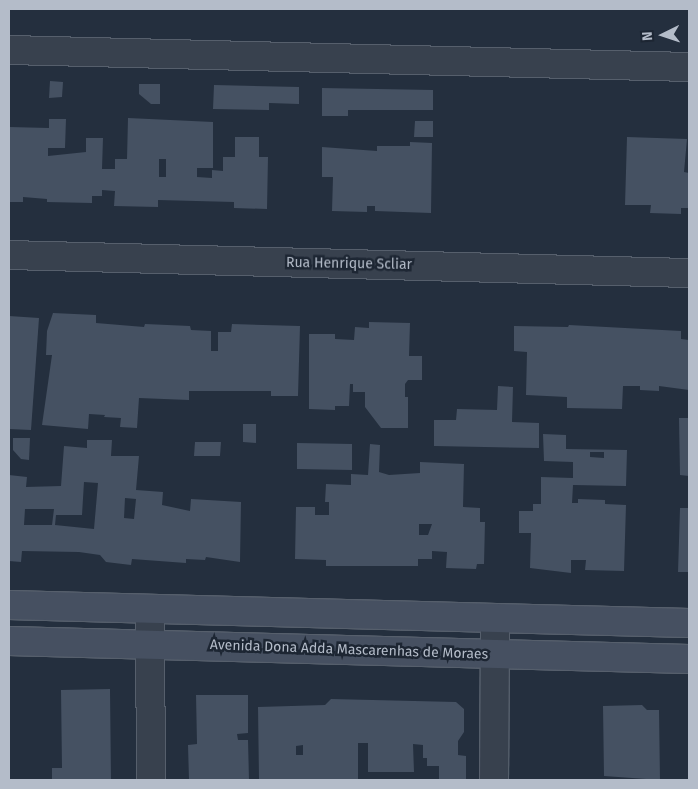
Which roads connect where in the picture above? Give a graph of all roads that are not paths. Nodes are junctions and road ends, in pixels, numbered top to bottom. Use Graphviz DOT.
graph roads {
  1 [pos="9,50"];
  2 [pos="689,67"];
  3 [pos="9,255"];
  4 [pos="689,273"];
  5 [pos="9,605"];
  6 [pos="150,609"];
  7 [pos="495,618"];
  8 [pos="689,623"];
  9 [pos="9,640"];
  10 [pos="149,643"];
  11 [pos="495,656"];
  12 [pos="689,659"];
  13 [pos="151,780"];
  14 [pos="494,780"];
  1 -- 2 [label="street"];
  3 -- 4 [label="street, Rua Henrique Scliar"];
  5 -- 6 [label="main road"];
  6 -- 7 [label="main road"];
  6 -- 10 [label="street"];
  7 -- 8 [label="main road"];
  7 -- 11 [label="street"];
  9 -- 10 [label="main road, Avenida Dona Adda Mascarenhas de Moraes"];
  10 -- 11 [label="main road, Avenida Dona Adda Mascarenhas de Moraes"];
  10 -- 13 [label="street"];
  11 -- 12 [label="main road, Avenida Dona Adda Mascarenhas de Moraes"];
  11 -- 14 [label="street"];
}
